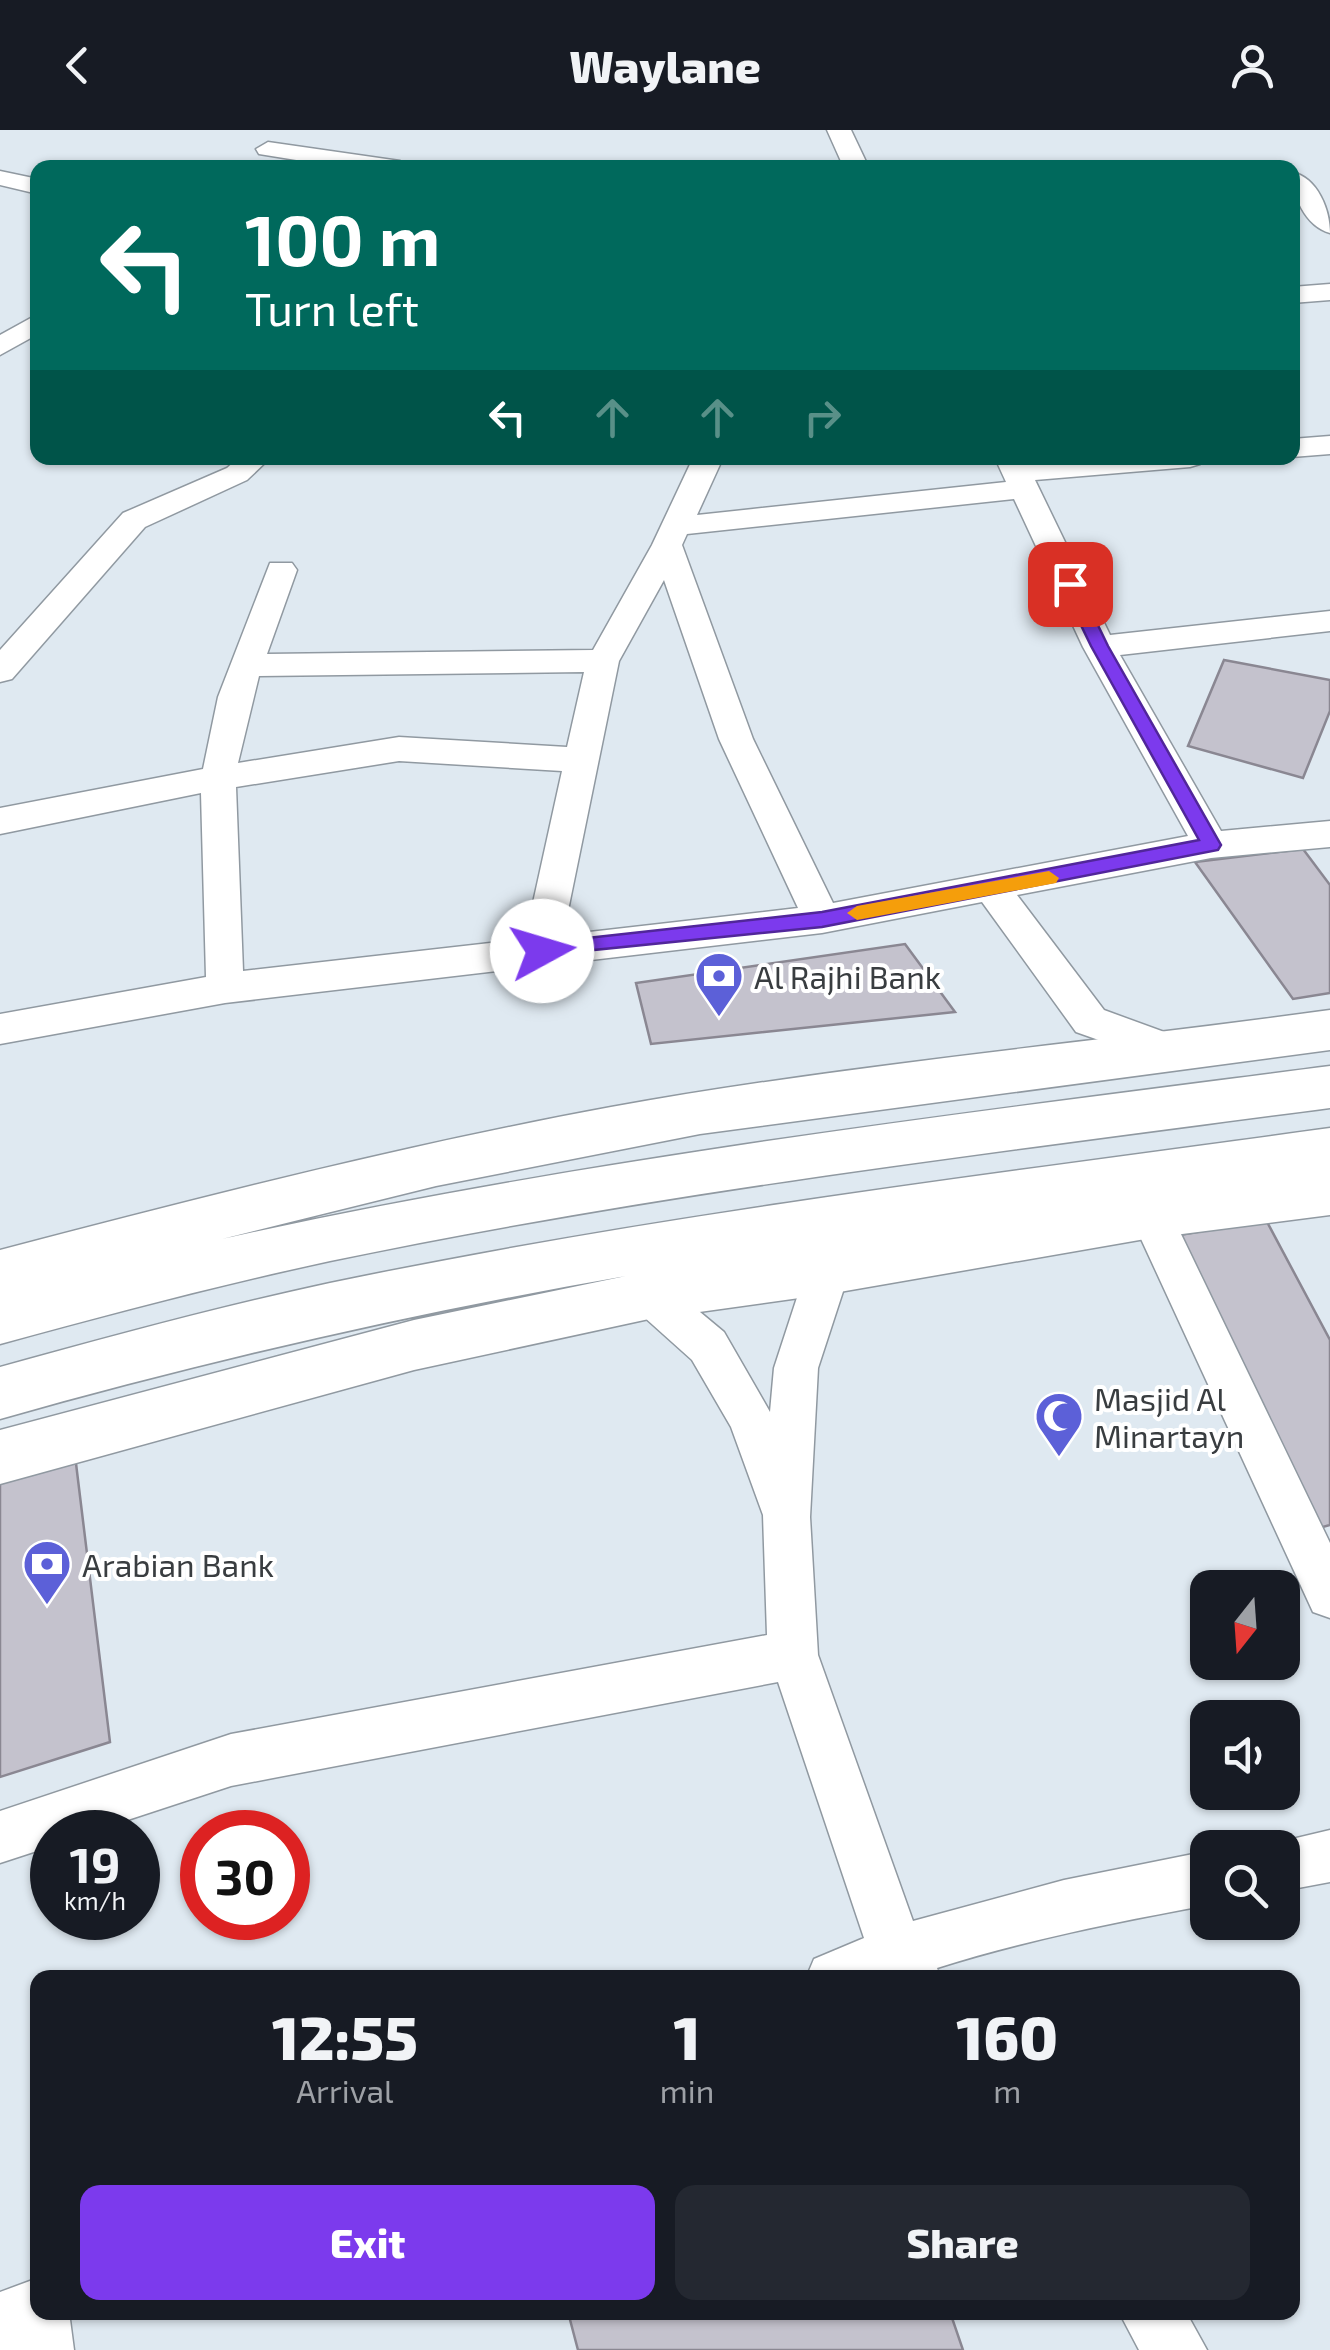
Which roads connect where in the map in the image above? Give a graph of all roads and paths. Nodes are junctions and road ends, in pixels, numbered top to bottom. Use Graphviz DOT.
graph roads {
  1 [pos="839,130"];
  2 [pos="265,139"];
  3 [pos="363,160"];
  4 [pos="852,160"];
  5 [pos="1300,176"];
  6 [pos="0,178"];
  7 [pos="30,186"];
  8 [pos="1330,225"];
  9 [pos="1330,292"];
  10 [pos="1300,294"];
  11 [pos="30,327"];
  12 [pos="0,347"];
  13 [pos="1330,445"];
  14 [pos="1300,447"];
  15 [pos="247,465"];
  16 [pos="705,465"];
  17 [pos="1109,465"];
  18 [pos="1017,473"];
  19 [pos="671,536"];
  20 [pos="281,570"];
  21 [pos="1330,620"];
  22 [pos="1099,646"];
  23 [pos="603,660"];
  24 [pos="246,664"];
  25 [pos="0,671"];
  26 [pos="582,760"];
  27 [pos="218,778"];
  28 [pos="0,821"];
  29 [pos="1330,834"];
  30 [pos="1211,845"];
  31 [pos="992,889"];
  32 [pos="822,919"];
  33 [pos="542,951"];
  34 [pos="225,988"];
  35 [pos="0,1029"];
  36 [pos="1330,1030"];
  37 [pos="1175,1052"];
  38 [pos="1330,1086"];
  39 [pos="1330,1150"];
  40 [pos="1330,1193"];
  41 [pos="1150,1214"];
  42 [pos="828,1270"];
  43 [pos="0,1274"];
  44 [pos="649,1295"];
  45 [pos="0,1319"];
  46 [pos="0,1393"];
  47 [pos="0,1457"];
  48 [pos="786,1517"];
  49 [pos="1330,1595"];
  50 [pos="792,1655"];
  51 [pos="0,1838"];
  52 [pos="1330,1856"];
  53 [pos="1300,1862"];
  54 [pos="1190,1881"];
  55 [pos="905,1964"];
  56 [pos="874,1970"];
  57 [pos="30,2313"];
  58 [pos="39,2320"];
  59 [pos="1155,2320"];
  60 [pos="0,2322"];
  61 [pos="43,2350"];
  62 [pos="1176,2350"];
  1 -- 4 [label="street"];
  2 -- 3 [label="street"];
  5 -- 8 [label="street"];
  6 -- 7 [label="street"];
  9 -- 10 [label="street"];
  11 -- 12 [label="street"];
  13 -- 14 [label="street"];
  15 -- 25 [label="street"];
  16 -- 19 [label="street"];
  17 -- 18 [label="street"];
  18 -- 19 [label="street"];
  18 -- 22 [label="street"];
  19 -- 23 [label="street"];
  19 -- 32 [label="street"];
  20 -- 24 [label="street"];
  21 -- 22 [label="street"];
  22 -- 30 [label="street"];
  23 -- 24 [label="street"];
  23 -- 26 [label="street"];
  24 -- 27 [label="street"];
  26 -- 27 [label="street"];
  26 -- 33 [label="street"];
  27 -- 28 [label="street"];
  27 -- 34 [label="street"];
  29 -- 30 [label="street"];
  30 -- 31 [label="street"];
  31 -- 32 [label="street"];
  31 -- 37 [label="street"];
  32 -- 33 [label="street"];
  33 -- 34 [label="street"];
  34 -- 35 [label="street"];
  36 -- 37 [label="main road"];
  37 -- 43 [label="main road"];
  38 -- 45 [label="main road"];
  39 -- 46 [label="main road"];
  40 -- 41 [label="main road"];
  41 -- 42 [label="main road"];
  41 -- 49 [label="street"];
  42 -- 44 [label="main road"];
  42 -- 48 [label="street"];
  44 -- 47 [label="main road"];
  44 -- 48 [label="street"];
  48 -- 50 [label="street"];
  50 -- 51 [label="street"];
  50 -- 55 [label="street"];
  52 -- 53 [label="street"];
  54 -- 55 [label="street"];
  55 -- 56 [label="street"];
  57 -- 60 [label="street"];
  58 -- 61 [label="street"];
  59 -- 62 [label="street"];
}
